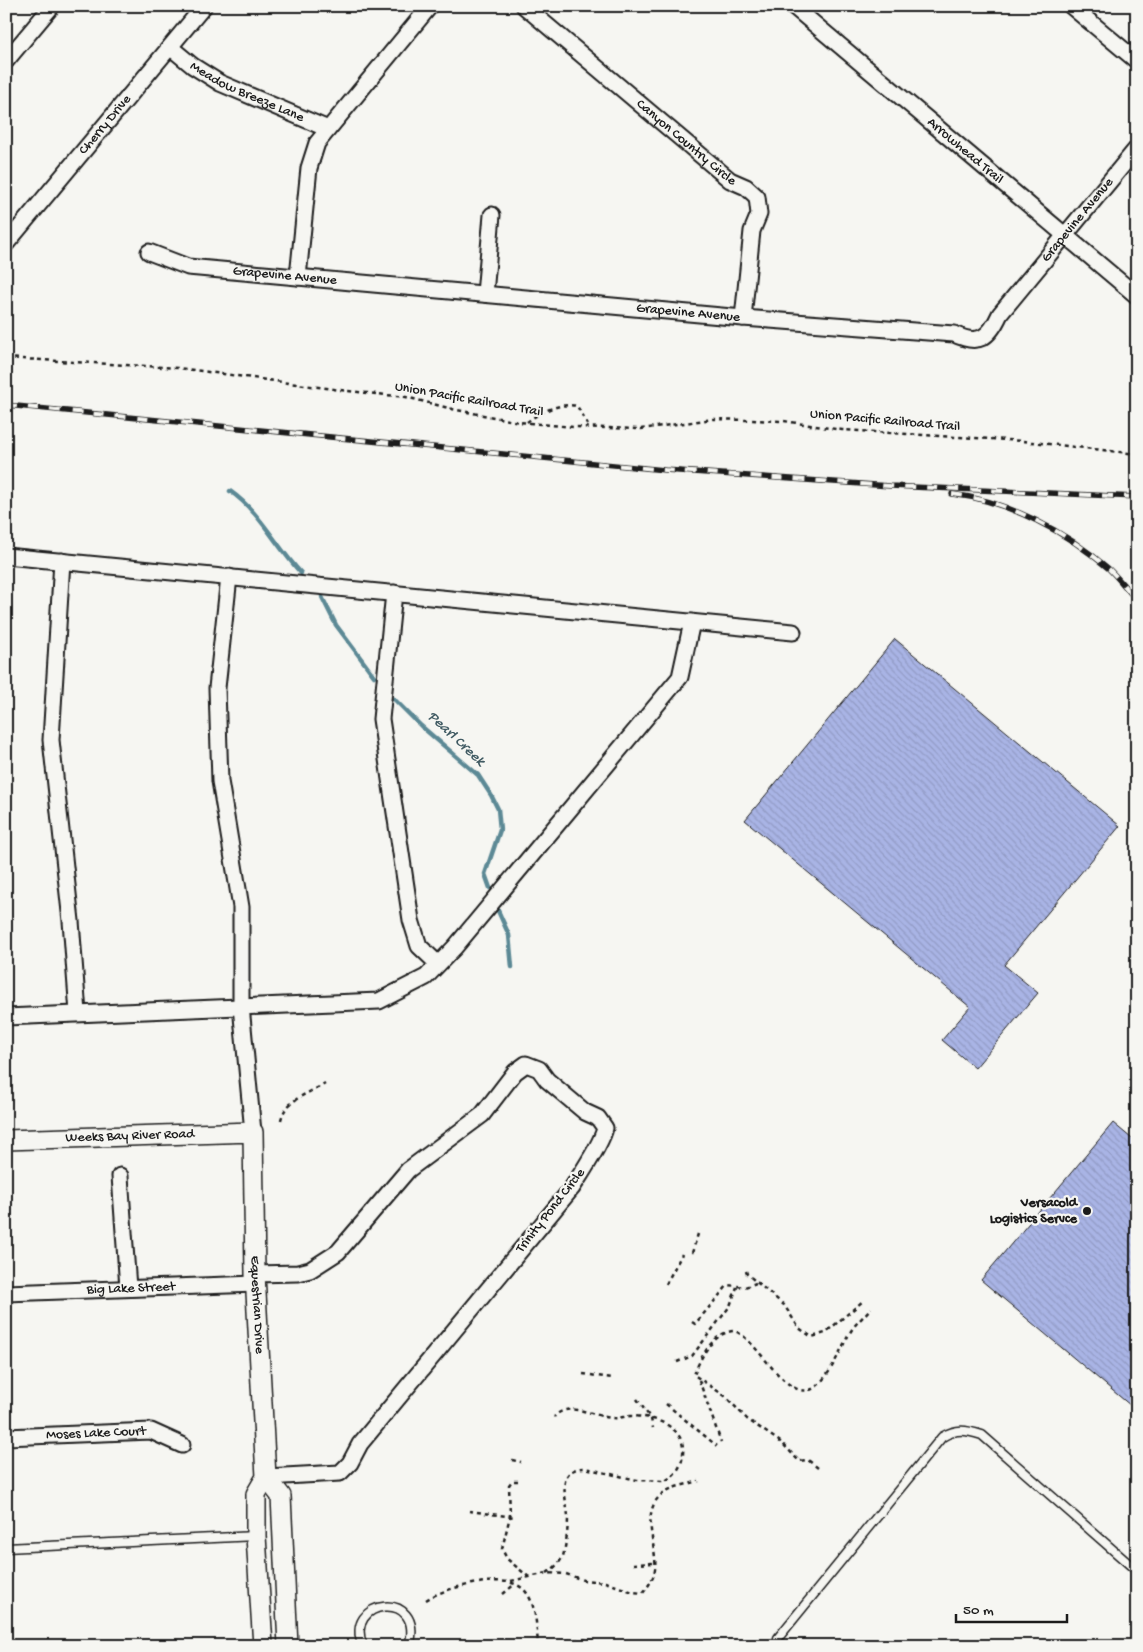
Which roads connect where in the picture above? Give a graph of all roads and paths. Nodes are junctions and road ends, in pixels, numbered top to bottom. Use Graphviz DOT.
graph roads {
  1 [pos="52,6"];
  2 [pos="204,6"];
  3 [pos="430,6"];
  4 [pos="524,6"];
  5 [pos="793,6"];
  6 [pos="1071,6"];
  7 [pos="170,47"];
  8 [pos="6,61"];
  9 [pos="1137,61"];
  10 [pos="328,129"];
  11 [pos="1137,148"];
  12 [pos="492,215"];
  13 [pos="1065,235"];
  14 [pos="6,244"];
  15 [pos="149,252"];
  16 [pos="298,277"];
  17 [pos="484,294"];
  18 [pos="1137,296"];
  19 [pos="743,318"];
  20 [pos="6,358"];
  21 [pos="527,423"];
  22 [pos="589,427"];
  23 [pos="1137,454"];
  24 [pos="6,556"];
  25 [pos="62,561"];
  26 [pos="228,577"];
  27 [pos="394,593"];
  28 [pos="692,622"];
  29 [pos="793,632"];
  30 [pos="438,964"];
  31 [pos="241,1006"];
  32 [pos="78,1013"];
  33 [pos="6,1016"];
  34 [pos="325,1084"];
  35 [pos="281,1120"];
  36 [pos="253,1132"];
  37 [pos="6,1140"];
  38 [pos="120,1176"];
  39 [pos="698,1234"];
  40 [pos="692,1253"];
  41 [pos="682,1254"];
  42 [pos="746,1271"];
  43 [pos="256,1279"];
  44 [pos="756,1283"];
  45 [pos="666,1284"];
  46 [pos="737,1287"];
  47 [pos="128,1288"];
  48 [pos="6,1294"];
  49 [pos="862,1301"];
  50 [pos="871,1308"];
  51 [pos="692,1322"];
  52 [pos="677,1362"];
  53 [pos="583,1374"];
  54 [pos="612,1378"];
  55 [pos="698,1378"];
  56 [pos="637,1399"];
  57 [pos="666,1404"];
  58 [pos="554,1417"];
  59 [pos="651,1419"];
  60 [pos="653,1428"];
  61 [pos="6,1436"];
  62 [pos="721,1442"];
  63 [pos="182,1445"];
  64 [pos="717,1446"];
  65 [pos="512,1460"];
  66 [pos="521,1462"];
  67 [pos="818,1468"];
  68 [pos="266,1477"];
  69 [pos="518,1481"];
  70 [pos="699,1481"];
  71 [pos="469,1511"];
  72 [pos="512,1517"];
  73 [pos="256,1536"];
  74 [pos="6,1548"];
  75 [pos="655,1563"];
  76 [pos="633,1564"];
  77 [pos="1137,1571"];
  78 [pos="548,1573"];
  79 [pos="530,1578"];
  80 [pos="511,1581"];
  81 [pos="517,1583"];
  82 [pos="503,1594"];
  83 [pos="426,1600"];
  84 [pos="654,1642"];
  85 [pos="263,1646"];
  86 [pos="288,1646"];
  87 [pos="363,1646"];
  88 [pos="409,1646"];
  89 [pos="538,1646"];
  90 [pos="543,1646"];
  91 [pos="604,1646"];
  92 [pos="617,1646"];
  93 [pos="626,1646"];
  94 [pos="651,1646"];
  95 [pos="778,1646"];
  1 -- 8 [label="street"];
  2 -- 7 [label="street, Cherry Drive"];
  3 -- 10 [label="street"];
  4 -- 19 [label="street, Canyon Country Circle"];
  5 -- 13 [label="street, Arrowhead Trail"];
  6 -- 9 [label="street"];
  7 -- 10 [label="street, Meadow Breeze Lane"];
  7 -- 14 [label="street, Cherry Drive"];
  10 -- 16 [label="street"];
  11 -- 13 [label="street, Grapevine Avenue"];
  12 -- 17 [label="street"];
  13 -- 18 [label="street, Arrowhead Trail"];
  13 -- 19 [label="street, Grapevine Avenue"];
  15 -- 16 [label="street, Grapevine Avenue"];
  16 -- 17 [label="street, Grapevine Avenue"];
  17 -- 19 [label="street, Grapevine Avenue"];
  20 -- 21 [label="path, Union Pacific Railroad Trail"];
  21 -- 22 [label="path, Union Pacific Railroad Trail"];
  21 -- 22 [label="path"];
  22 -- 23 [label="path, Union Pacific Railroad Trail"];
  24 -- 25 [label="street"];
  25 -- 26 [label="street"];
  25 -- 32 [label="street"];
  26 -- 27 [label="street"];
  26 -- 31 [label="street"];
  27 -- 28 [label="street"];
  27 -- 30 [label="street"];
  28 -- 29 [label="street"];
  28 -- 30 [label="street"];
  30 -- 31 [label="street"];
  31 -- 32 [label="street"];
  31 -- 36 [label="street"];
  32 -- 33 [label="street"];
  34 -- 35 [label="path"];
  36 -- 37 [label="street, Weeks Bay River Road"];
  36 -- 43 [label="street, Equestrian Drive"];
  38 -- 47 [label="street"];
  39 -- 40 [label="path"];
  41 -- 45 [label="path"];
  42 -- 44 [label="path"];
  43 -- 47 [label="street, Big Lake Street"];
  43 -- 68 [label="street, Equestrian Drive"];
  43 -- 68 [label="street, Trinity Pond Circle"];
  44 -- 46 [label="path"];
  44 -- 49 [label="path"];
  46 -- 51 [label="path"];
  46 -- 52 [label="path"];
  47 -- 48 [label="street, Big Lake Street"];
  50 -- 55 [label="path"];
  53 -- 54 [label="path"];
  55 -- 62 [label="path"];
  55 -- 67 [label="path"];
  56 -- 59 [label="path"];
  57 -- 64 [label="path"];
  58 -- 59 [label="path"];
  59 -- 60 [label="path"];
  59 -- 78 [label="path"];
  61 -- 63 [label="street, Moses Lake Court"];
  65 -- 66 [label="path"];
  68 -- 73 [label="street, Equestrian Drive"];
  68 -- 86 [label="street"];
  69 -- 72 [label="path"];
  70 -- 75 [label="path"];
  71 -- 72 [label="path"];
  72 -- 79 [label="path"];
  73 -- 74 [label="lane"];
  73 -- 85 [label="street, Equestrian Drive"];
  75 -- 76 [label="path"];
  75 -- 78 [label="path"];
  77 -- 95 [label="lane"];
  78 -- 79 [label="path"];
  79 -- 80 [label="path"];
  80 -- 81 [label="path"];
  80 -- 83 [label="path"];
  81 -- 82 [label="path"];
  81 -- 89 [label="path"];
  84 -- 94 [label="path"];
  87 -- 88 [label="lane"];
  90 -- 91 [label="path"];
  92 -- 93 [label="path"];
}
